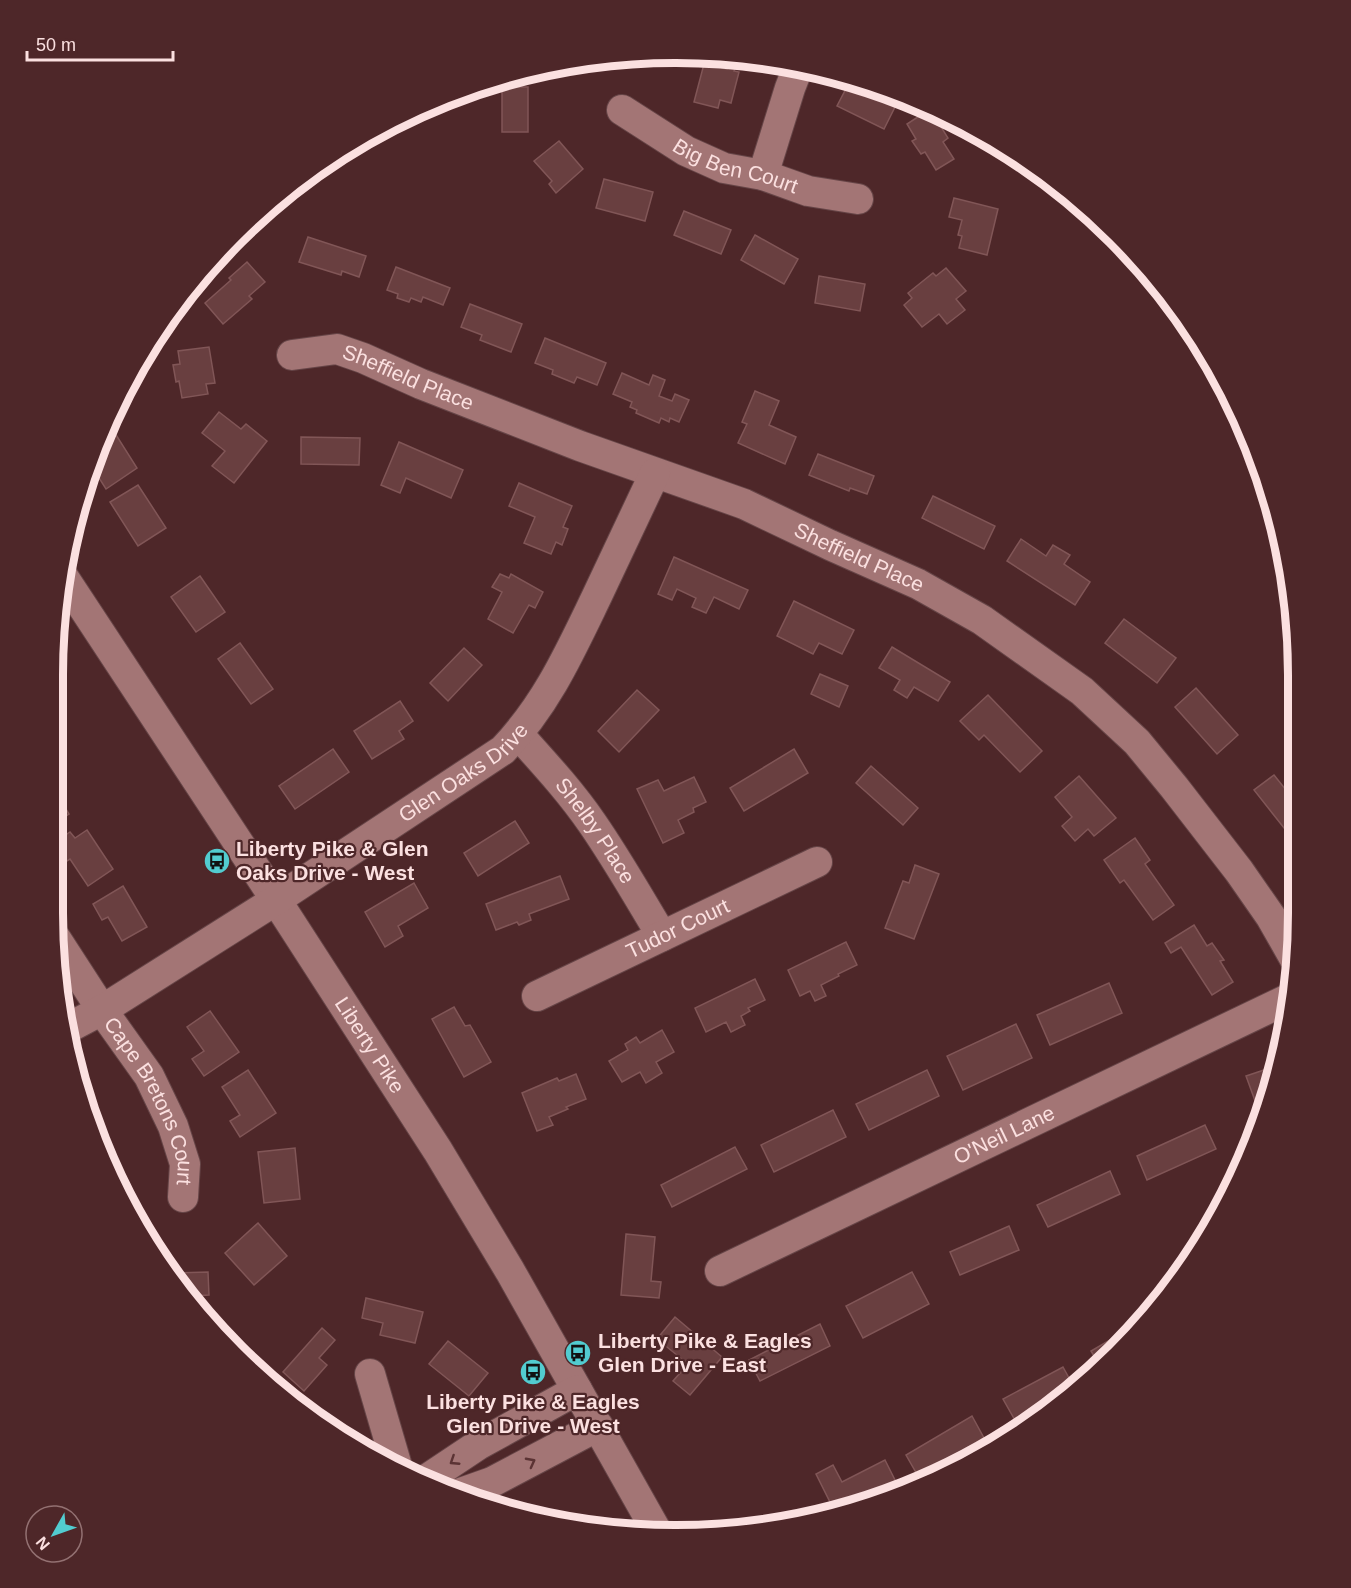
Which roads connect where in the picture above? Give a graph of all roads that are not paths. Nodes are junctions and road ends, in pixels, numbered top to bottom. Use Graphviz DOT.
graph roads {
  1 [pos="795,75"];
  2 [pos="622,110"];
  3 [pos="763,175"];
  4 [pos="858,200"];
  5 [pos="292,355"];
  6 [pos="655,473"];
  7 [pos="70,586"];
  8 [pos="518,734"];
  9 [pos="817,862"];
  10 [pos="276,900"];
  11 [pos="662,936"];
  12 [pos="1287,945"];
  13 [pos="64,951"];
  14 [pos="537,996"];
  15 [pos="1281,1002"];
  16 [pos="102,1010"];
  17 [pos="74,1025"];
  18 [pos="183,1197"];
  19 [pos="720,1271"];
  20 [pos="370,1374"];
  21 [pos="578,1390"];
  22 [pos="598,1426"];
  23 [pos="394,1456"];
  24 [pos="434,1475"];
  25 [pos="471,1489"];
  26 [pos="653,1524"];
  1 -- 3 [label="street"];
  2 -- 3 [label="street, Big Ben Court"];
  3 -- 4 [label="street, Big Ben Court"];
  5 -- 6 [label="street, Sheffield Place"];
  6 -- 8 [label="street, Glen Oaks Drive"];
  6 -- 12 [label="street, Sheffield Place"];
  7 -- 10 [label="street, Liberty Pike"];
  8 -- 10 [label="street, Glen Oaks Drive"];
  8 -- 11 [label="street, Shelby Place"];
  9 -- 11 [label="street, Tudor Court"];
  10 -- 16 [label="street, Glen Oaks Drive"];
  10 -- 21 [label="street, Liberty Pike"];
  11 -- 14 [label="street, Tudor Court"];
  13 -- 16 [label="street, Cape Bretons Court"];
  15 -- 19 [label="street, O'Neil Lane"];
  16 -- 17 [label="street, Glen Oaks Drive"];
  16 -- 18 [label="street, Cape Bretons Court"];
  20 -- 23 [label="street"];
  21 -- 22 [label="street, Liberty Pike"];
  21 -- 24 [label="street, one-way"];
  25 -- 22 [label="street, one-way"];
  22 -- 26 [label="street, Liberty Pike"];
}
